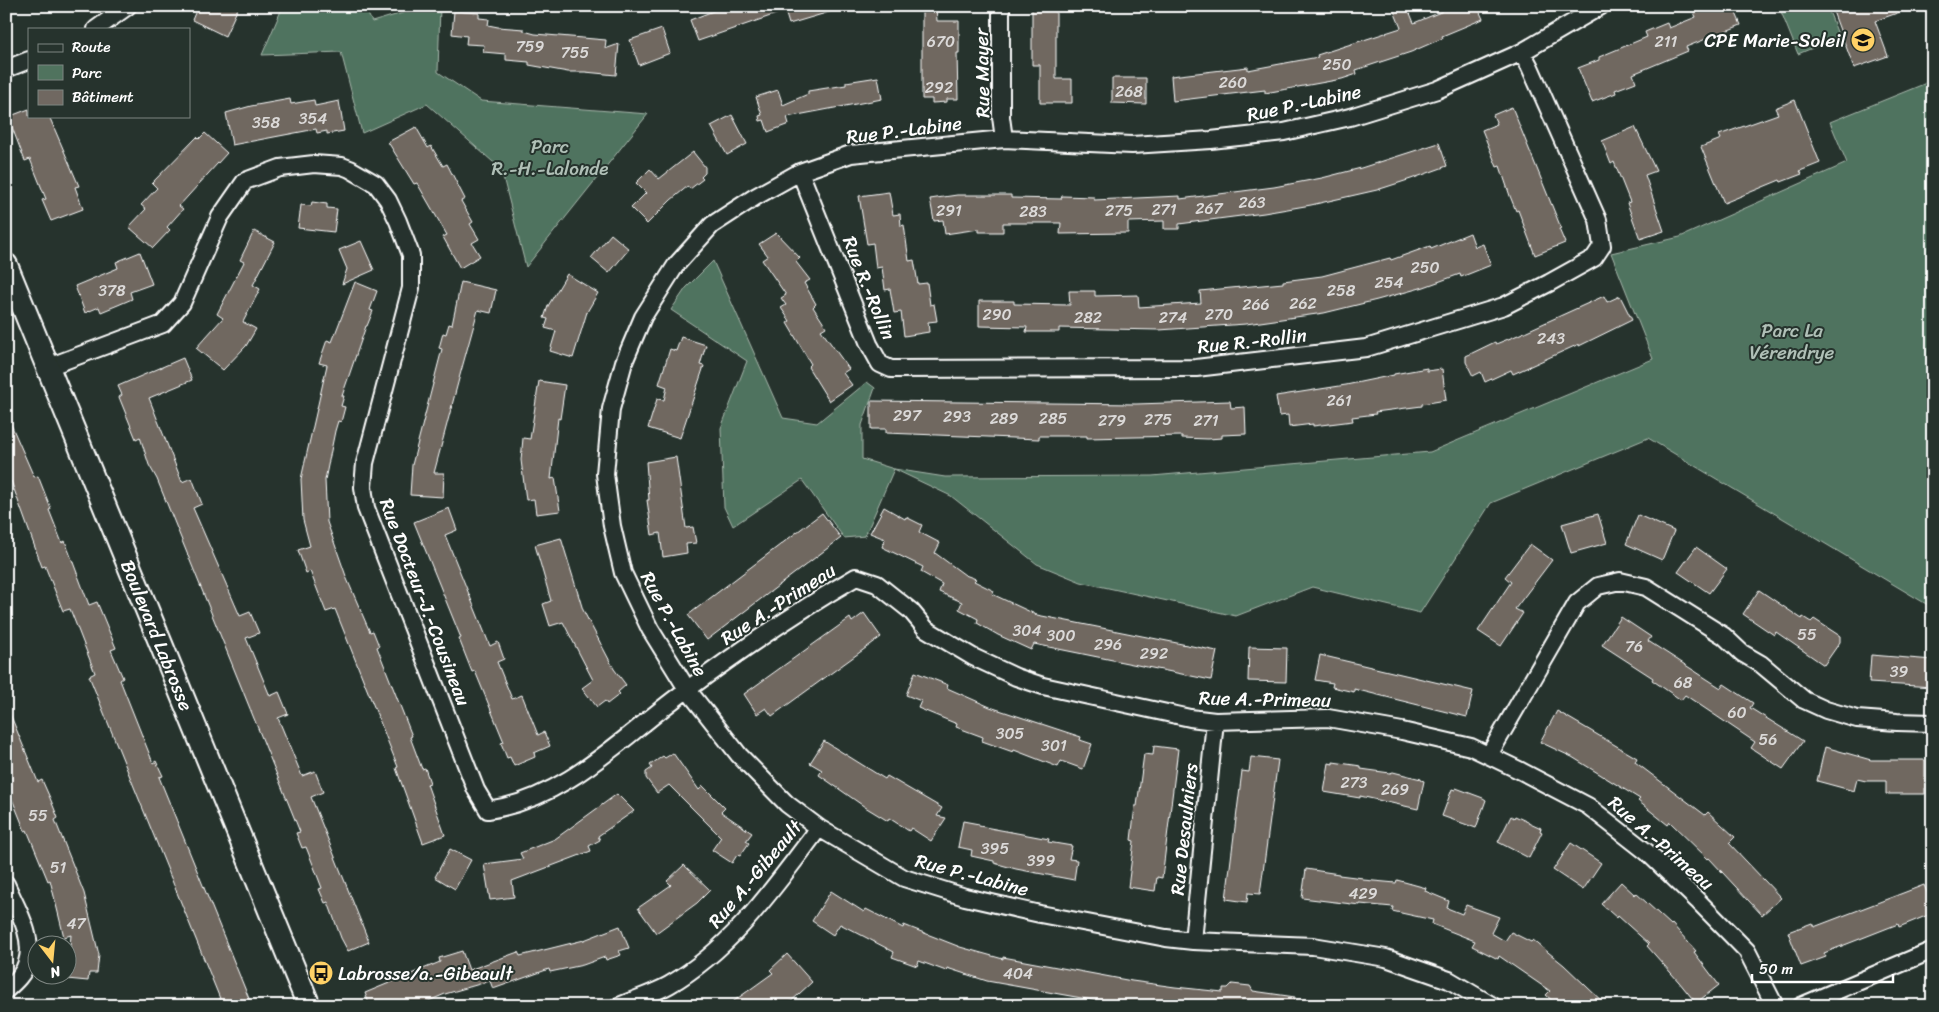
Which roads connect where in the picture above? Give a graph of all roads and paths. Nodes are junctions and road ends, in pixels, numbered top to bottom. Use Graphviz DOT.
graph roads {
  1 [pos="128,6"];
  2 [pos="1001,6"];
  3 [pos="1601,6"];
  4 [pos="97,28"];
  5 [pos="1522,52"];
  6 [pos="28,60"];
  7 [pos="6,69"];
  8 [pos="1004,139"];
  9 [pos="800,172"];
  10 [pos="6,265"];
  11 [pos="48,367"];
  12 [pos="687,689"];
  13 [pos="1215,721"];
  14 [pos="1933,722"];
  15 [pos="1489,756"];
  16 [pos="819,828"];
  17 [pos="6,884"];
  18 [pos="1193,941"];
  19 [pos="1933,950"];
  20 [pos="6,990"];
  21 [pos="309,1006"];
  22 [pos="619,1006"];
  23 [pos="1493,1006"];
  24 [pos="1775,1006"];
  25 [pos="1801,1006"];
  1 -- 4 [label="street"];
  2 -- 8 [label="street, Rue Mayer"];
  3 -- 5 [label="street, Rue P.-Labine"];
  5 -- 8 [label="street, Rue P.-Labine"];
  5 -- 9 [label="street, Rue R.-Rollin"];
  6 -- 7 [label="street"];
  8 -- 9 [label="street, Rue P.-Labine"];
  9 -- 12 [label="street, Rue P.-Labine"];
  10 -- 11 [label="main road, Boulevard Labrosse"];
  11 -- 12 [label="street, Rue Docteur-J.-Cousineau"];
  11 -- 21 [label="main road, Boulevard Labrosse"];
  12 -- 13 [label="street, Rue A.-Primeau"];
  12 -- 16 [label="street, Rue P.-Labine"];
  13 -- 15 [label="street, Rue A.-Primeau"];
  13 -- 18 [label="street, Rue Desaulniers"];
  14 -- 15 [label="street"];
  15 -- 24 [label="street, Rue A.-Primeau"];
  16 -- 18 [label="street, Rue P.-Labine"];
  16 -- 22 [label="street, Rue A.-Gibeault"];
  17 -- 20 [label="street"];
  18 -- 23 [label="street, Rue P.-Labine"];
  19 -- 25 [label="street"];
}
